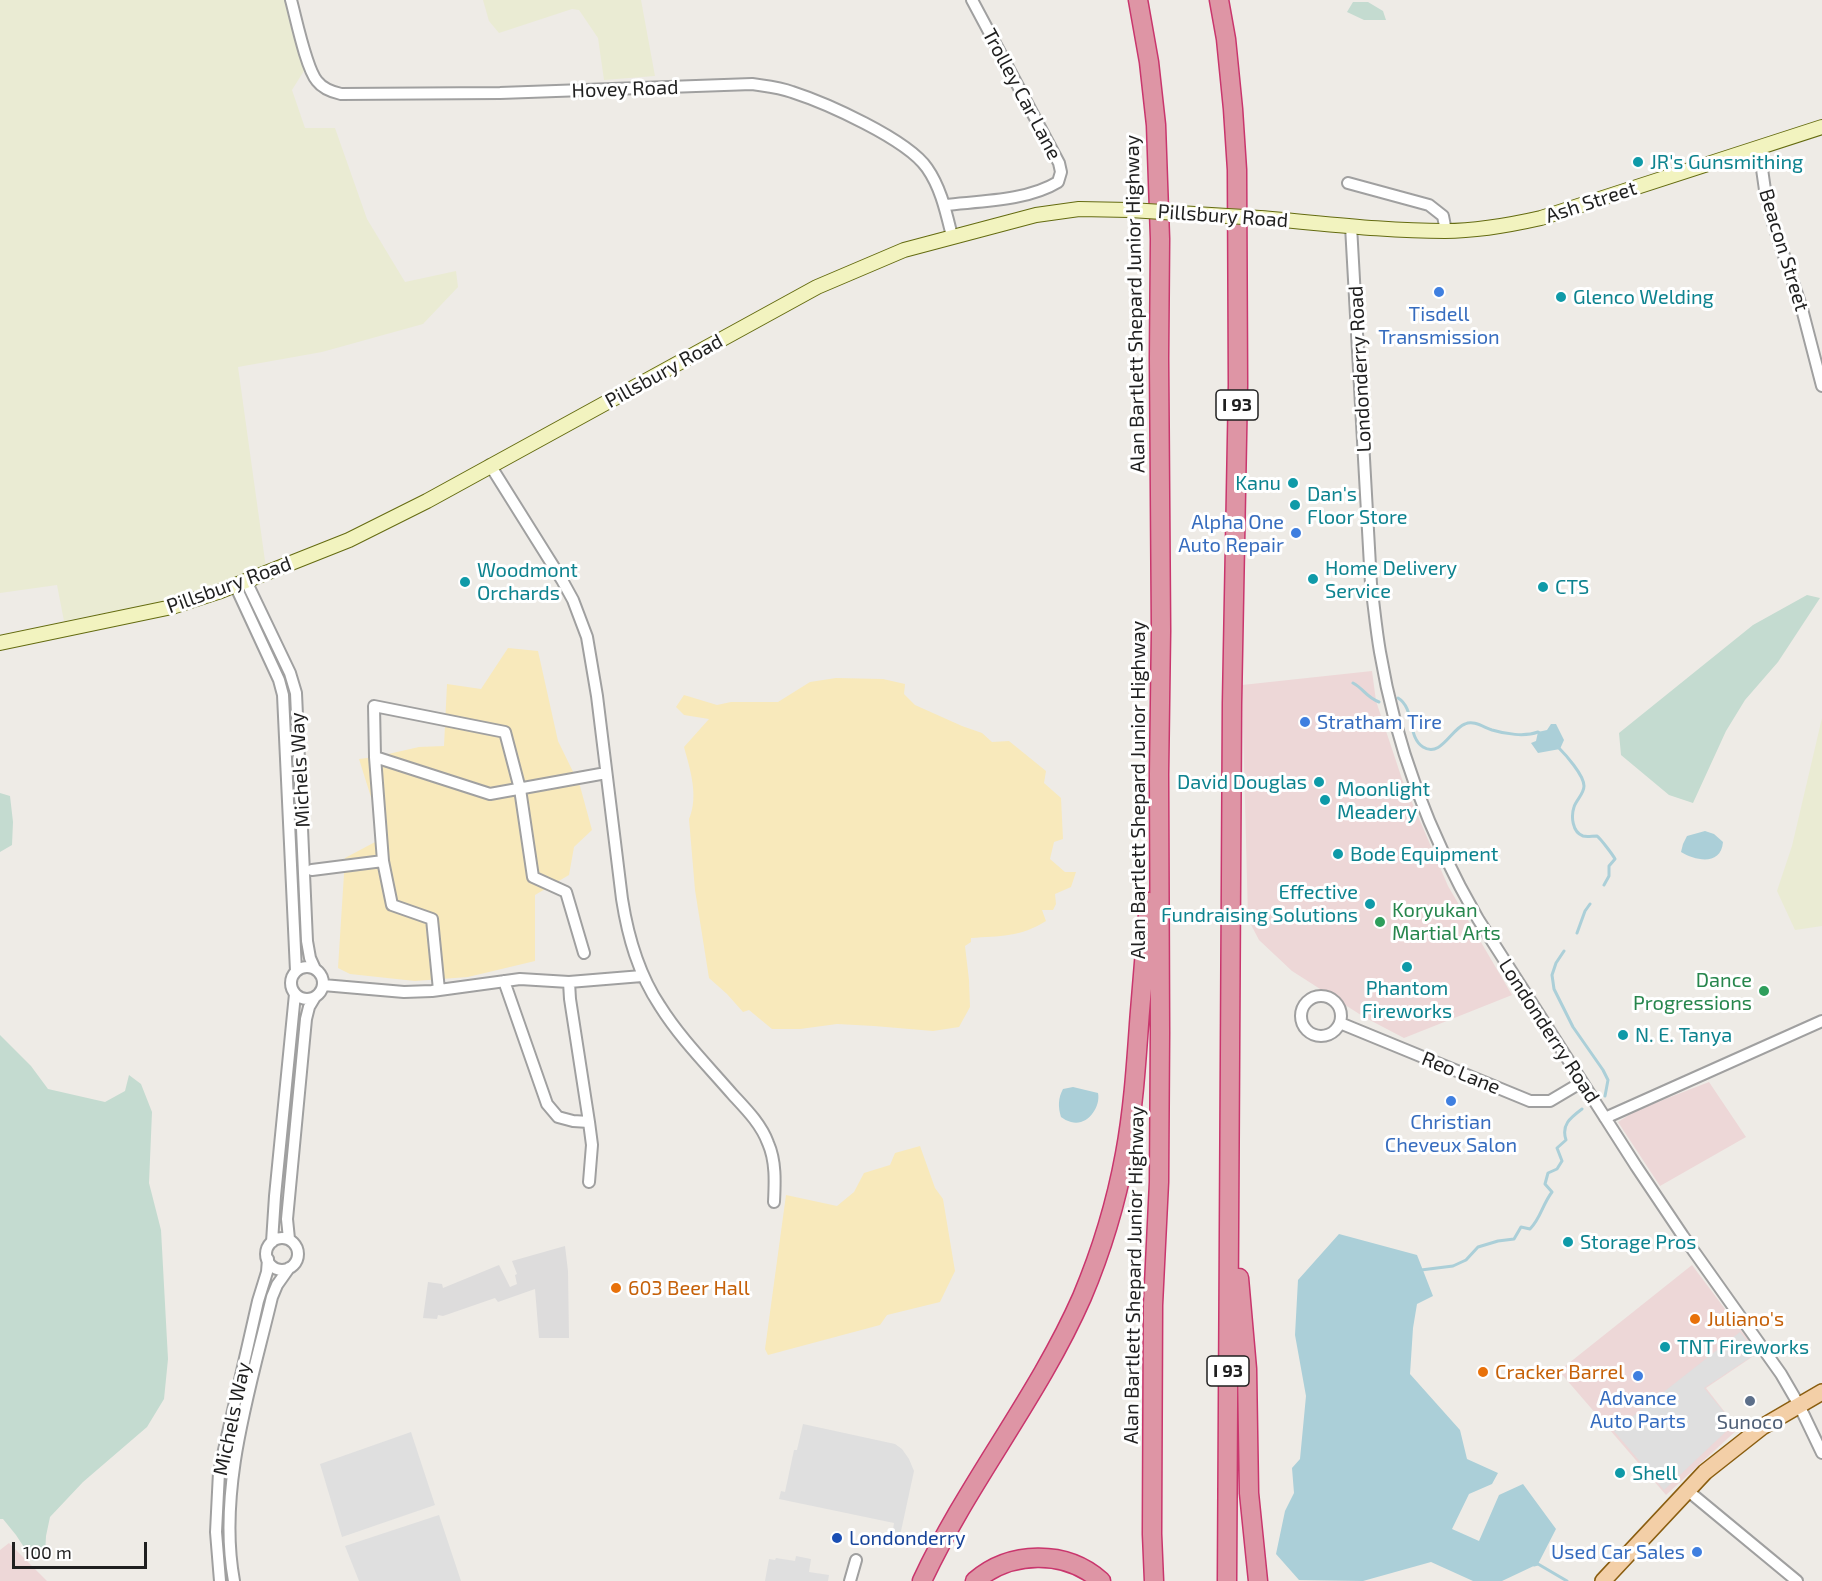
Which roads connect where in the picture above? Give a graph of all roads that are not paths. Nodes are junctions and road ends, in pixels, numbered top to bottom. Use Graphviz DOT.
graph roads {
  1 [pos="291,0"];
  2 [pos="972,0"];
  3 [pos="1138,0"];
  4 [pos="1220,0"];
  5 [pos="1822,127"];
  6 [pos="1759,148"];
  7 [pos="1348,183"];
  8 [pos="945,205"];
  9 [pos="1351,226"];
  10 [pos="1446,231"];
  11 [pos="952,236"];
  12 [pos="1822,386"];
  13 [pos="490,465"];
  14 [pos="240,583"];
  15 [pos="0,643"];
  16 [pos="375,757"];
  17 [pos="606,773"];
  18 [pos="1159,774"];
  19 [pos="520,789"];
  20 [pos="383,861"];
  21 [pos="312,870"];
  22 [pos="584,953"];
  23 [pos="315,969"];
  24 [pos="296,971"];
  25 [pos="642,976"];
  26 [pos="504,981"];
  27 [pos="569,982"];
  28 [pos="323,985"];
  29 [pos="440,990"];
  30 [pos="295,994"];
  31 [pos="315,997"];
  32 [pos="1822,1021"];
  33 [pos="1340,1023"];
  34 [pos="1582,1082"];
  35 [pos="1605,1118"];
  36 [pos="589,1122"];
  37 [pos="1229,1161"];
  38 [pos="589,1182"];
  39 [pos="774,1202"];
  40 [pos="289,1239"];
  41 [pos="272,1242"];
  42 [pos="267,1259"];
  43 [pos="289,1268"];
  44 [pos="1822,1392"];
  45 [pos="1799,1405"];
  46 [pos="1822,1453"];
  47 [pos="1688,1490"];
  48 [pos="856,1560"];
  49 [pos="220,1581"];
  50 [pos="234,1581"];
  51 [pos="850,1581"];
  52 [pos="922,1581"];
  53 [pos="975,1581"];
  54 [pos="1101,1581"];
  55 [pos="1154,1581"];
  56 [pos="1227,1581"];
  57 [pos="1258,1581"];
  58 [pos="1604,1581"];
  59 [pos="1797,1581"];
  1 -- 8 [label="street, Hovey Road"];
  2 -- 8 [label="street, Trolley Car Lane"];
  3 -- 18 [label="highway, Alan Bartlett Shepard Junior Highway"];
  4 -- 37 [label="highway, I 93"];
  5 -- 6 [label="street, Ash Street"];
  6 -- 10 [label="street, Ash Street"];
  6 -- 12 [label="street, Beacon Street"];
  7 -- 10 [label="street"];
  8 -- 11 [label="street, Hovey Road"];
  9 -- 10 [label="street, Ash Street"];
  9 -- 11 [label="street, Pillsbury Road, bridge"];
  9 -- 34 [label="street, Londonderry Road"];
  11 -- 13 [label="street, Pillsbury Road"];
  13 -- 14 [label="street, Pillsbury Road"];
  13 -- 17 [label="street"];
  14 -- 15 [label="street, Pillsbury Road"];
  14 -- 23 [label="street, Michels Way"];
  14 -- 24 [label="street, Michels Way"];
  16 -- 19 [label="street"];
  16 -- 19 [label="street"];
  16 -- 20 [label="street"];
  17 -- 19 [label="street"];
  17 -- 25 [label="street"];
  18 -- 52 [label="highway"];
  18 -- 55 [label="highway, Alan Bartlett Shepard Junior Highway"];
  19 -- 22 [label="street"];
  20 -- 21 [label="street"];
  20 -- 29 [label="street"];
  23 -- 24 [label="street"];
  23 -- 28 [label="street"];
  24 -- 30 [label="street"];
  25 -- 27 [label="street"];
  25 -- 39 [label="street"];
  26 -- 27 [label="street"];
  26 -- 29 [label="street"];
  26 -- 36 [label="street"];
  27 -- 36 [label="street"];
  28 -- 29 [label="street"];
  28 -- 31 [label="street"];
  30 -- 31 [label="street"];
  30 -- 41 [label="street"];
  31 -- 40 [label="street"];
  32 -- 35 [label="street"];
  33 -- 34 [label="street, Reo Lane"];
  34 -- 35 [label="street, Londonderry Road"];
  35 -- 45 [label="street, Londonderry Road"];
  36 -- 38 [label="street"];
  37 -- 56 [label="highway, I 93"];
  37 -- 57 [label="highway"];
  40 -- 41 [label="street"];
  40 -- 43 [label="street"];
  41 -- 42 [label="street"];
  42 -- 43 [label="street"];
  42 -- 49 [label="street, Michels Way"];
  43 -- 50 [label="street, Michels Way"];
  44 -- 45 [label="main road"];
  45 -- 46 [label="street, Londonderry Road"];
  45 -- 47 [label="main road"];
  47 -- 58 [label="main road"];
  47 -- 59 [label="street"];
  48 -- 51 [label="street"];
  53 -- 54 [label="highway"];
}
